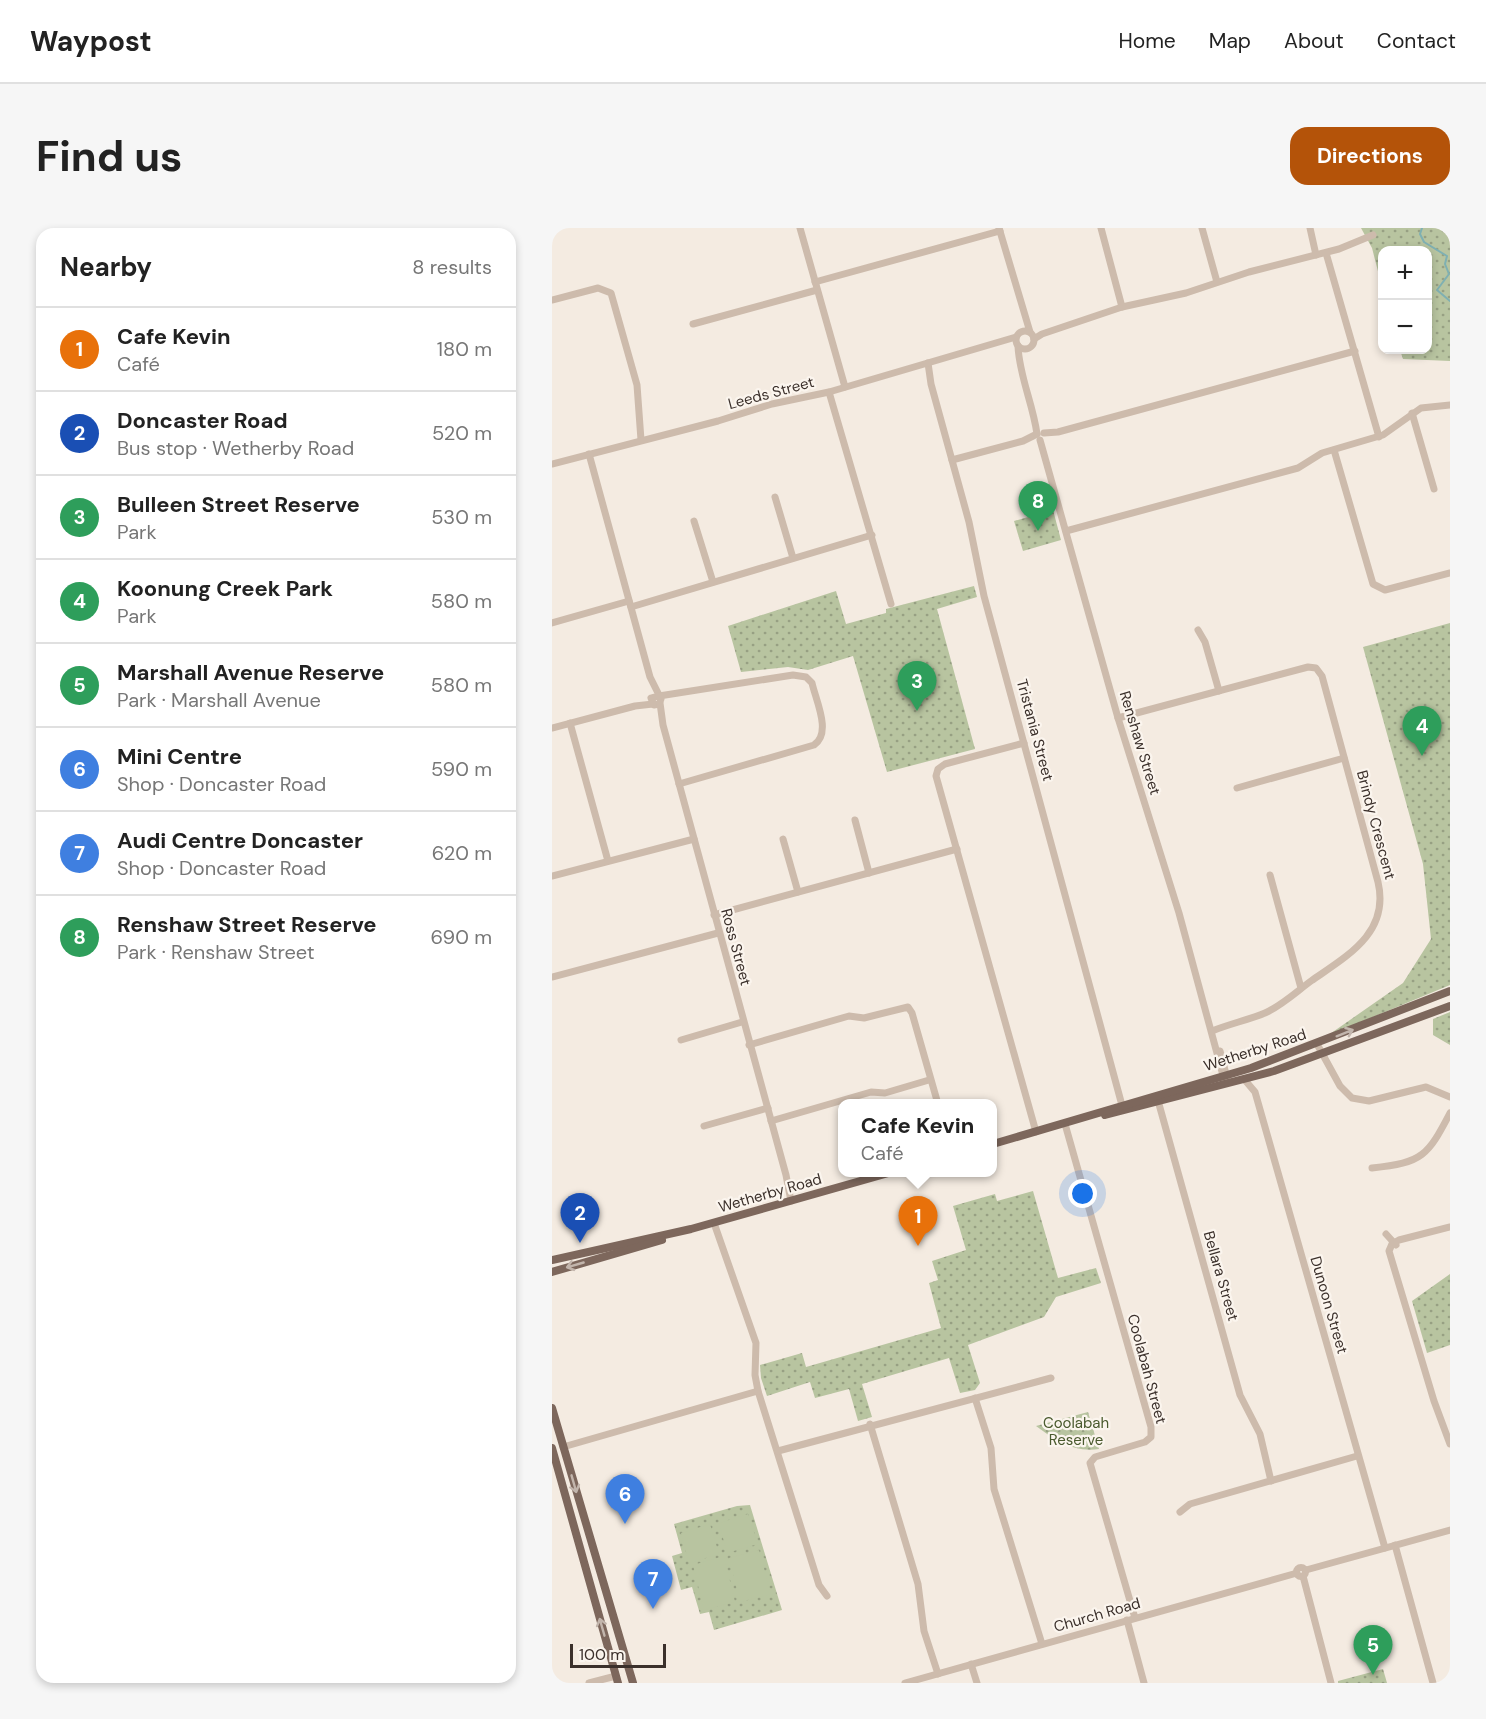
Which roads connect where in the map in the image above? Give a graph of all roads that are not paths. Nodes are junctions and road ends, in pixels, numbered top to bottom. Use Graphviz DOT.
graph roads {
  1 [pos="800,228"];
  2 [pos="1101,228"];
  3 [pos="1202,228"];
  4 [pos="1310,228"];
  5 [pos="999,229"];
  6 [pos="1372,235"];
  7 [pos="1326,252"];
  8 [pos="1316,255"];
  9 [pos="815,282"];
  10 [pos="1217,282"];
  11 [pos="817,290"];
  12 [pos="552,300"];
  13 [pos="1122,307"];
  14 [pos="693,324"];
  15 [pos="1026,334"];
  16 [pos="997,344"];
  17 [pos="1021,347"];
  18 [pos="1354,351"];
  19 [pos="925,364"];
  20 [pos="845,387"];
  21 [pos="828,392"];
  22 [pos="1450,405"];
  23 [pos="1412,413"];
  24 [pos="1041,436"];
  25 [pos="1379,437"];
  26 [pos="641,440"];
  27 [pos="1334,450"];
  28 [pos="587,455"];
  29 [pos="952,460"];
  30 [pos="552,464"];
  31 [pos="1434,489"];
  32 [pos="775,497"];
  33 [pos="694,521"];
  34 [pos="1066,531"];
  35 [pos="872,535"];
  36 [pos="793,558"];
  37 [pos="1450,573"];
  38 [pos="713,582"];
  39 [pos="630,604"];
  40 [pos="891,604"];
  41 [pos="552,623"];
  42 [pos="1197,630"];
  43 [pos="1219,691"];
  44 [pos="656,700"];
  45 [pos="1118,718"];
  46 [pos="570,723"];
  47 [pos="552,728"];
  48 [pos="1024,743"];
  49 [pos="1344,758"];
  50 [pos="679,784"];
  51 [pos="1237,788"];
  52 [pos="855,820"];
  53 [pos="694,839"];
  54 [pos="783,839"];
  55 [pos="957,849"];
  56 [pos="608,861"];
  57 [pos="869,873"];
  58 [pos="1270,875"];
  59 [pos="552,876"];
  60 [pos="798,892"];
  61 [pos="714,915"];
  62 [pos="718,933"];
  63 [pos="552,977"];
  64 [pos="1301,988"];
  65 [pos="1450,991"];
  66 [pos="1450,1006"];
  67 [pos="742,1022"];
  68 [pos="1211,1028"];
  69 [pos="681,1040"];
  70 [pos="1317,1044"];
  71 [pos="749,1045"];
  72 [pos="1322,1054"];
  73 [pos="1225,1074"];
  74 [pos="1259,1075"];
  75 [pos="1244,1079"];
  76 [pos="929,1080"];
  77 [pos="1227,1083"];
  78 [pos="1255,1092"];
  79 [pos="1450,1097"];
  80 [pos="1157,1098"];
  81 [pos="847,1099"];
  82 [pos="936,1099"];
  83 [pos="838,1102"];
  84 [pos="1123,1107"];
  85 [pos="768,1108"];
  86 [pos="1450,1113"];
  87 [pos="771,1121"];
  88 [pos="1065,1124"];
  89 [pos="704,1126"];
  90 [pos="1036,1132"];
  91 [pos="997,1143"];
  92 [pos="1372,1168"];
  93 [pos="877,1177"];
  94 [pos="794,1200"];
  95 [pos="717,1222"];
  96 [pos="1450,1227"];
  97 [pos="691,1229"];
  98 [pos="1386,1234"];
  99 [pos="1394,1244"];
  100 [pos="552,1260"];
  101 [pos="552,1272"];
  102 [pos="1051,1378"];
  103 [pos="758,1390"];
  104 [pos="975,1398"];
  105 [pos="552,1408"];
  106 [pos="870,1425"];
  107 [pos="1450,1444"];
  108 [pos="563,1447"];
  109 [pos="552,1448"];
  110 [pos="778,1451"];
  111 [pos="1358,1458"];
  112 [pos="1274,1481"];
  113 [pos="1180,1512"];
  114 [pos="1450,1530"];
  115 [pos="1395,1545"];
  116 [pos="1383,1549"];
  117 [pos="1302,1573"];
  118 [pos="606,1595"];
  119 [pos="827,1596"];
  120 [pos="593,1599"];
  121 [pos="1136,1618"];
  122 [pos="1127,1620"];
  123 [pos="1042,1644"];
  124 [pos="971,1664"];
  125 [pos="938,1674"];
  126 [pos="617,1679"];
  127 [pos="589,1683"];
  128 [pos="633,1683"];
  129 [pos="905,1683"];
  130 [pos="977,1683"];
  131 [pos="1144,1683"];
  132 [pos="1331,1683"];
  133 [pos="1433,1683"];
  1 -- 9 [label="street"];
  2 -- 13 [label="street"];
  3 -- 10 [label="street"];
  4 -- 8 [label="street"];
  5 -- 9 [label="street"];
  5 -- 15 [label="street, Renshaw Street"];
  6 -- 7 [label="street, Leeds Street"];
  7 -- 8 [label="street, Leeds Street"];
  7 -- 18 [label="street"];
  8 -- 10 [label="street, Leeds Street"];
  9 -- 11 [label="street"];
  10 -- 13 [label="street, Leeds Street"];
  11 -- 14 [label="street"];
  11 -- 20 [label="street"];
  12 -- 26 [label="street"];
  13 -- 15 [label="street, Leeds Street"];
  15 -- 16 [label="street, Leeds Street"];
  15 -- 17 [label="street, Renshaw Street"];
  15 -- 17 [label="street"];
  16 -- 17 [label="street, Leeds Street"];
  16 -- 19 [label="street, Leeds Street"];
  17 -- 24 [label="street, Renshaw Street"];
  18 -- 24 [label="street"];
  18 -- 25 [label="street"];
  19 -- 20 [label="street, Leeds Street"];
  19 -- 29 [label="street, Tristania Street"];
  20 -- 21 [label="street, Leeds Street"];
  21 -- 26 [label="street, Leeds Street"];
  21 -- 35 [label="street"];
  22 -- 23 [label="street"];
  23 -- 25 [label="street"];
  23 -- 31 [label="street"];
  24 -- 29 [label="street"];
  24 -- 34 [label="street, Renshaw Street"];
  25 -- 27 [label="street"];
  26 -- 28 [label="street, Leeds Street"];
  27 -- 34 [label="street"];
  27 -- 37 [label="street"];
  28 -- 30 [label="street, Leeds Street"];
  28 -- 39 [label="street, Ross Street"];
  29 -- 48 [label="street, Tristania Street"];
  32 -- 36 [label="street"];
  33 -- 38 [label="street"];
  34 -- 45 [label="street, Renshaw Street"];
  35 -- 36 [label="street"];
  35 -- 40 [label="street"];
  36 -- 38 [label="street"];
  38 -- 39 [label="street"];
  39 -- 41 [label="street"];
  39 -- 44 [label="street, Ross Street"];
  42 -- 43 [label="street"];
  43 -- 45 [label="street"];
  43 -- 49 [label="street, Brindy Crescent"];
  44 -- 46 [label="street"];
  44 -- 50 [label="street, Ross Street"];
  44 -- 50 [label="street"];
  45 -- 68 [label="street, Renshaw Street"];
  46 -- 47 [label="street"];
  46 -- 56 [label="street"];
  48 -- 55 [label="street"];
  48 -- 84 [label="street, Tristania Street"];
  49 -- 51 [label="street"];
  49 -- 64 [label="street, Brindy Crescent"];
  50 -- 53 [label="street, Ross Street"];
  52 -- 57 [label="street"];
  53 -- 56 [label="street"];
  53 -- 61 [label="street, Ross Street"];
  54 -- 60 [label="street"];
  55 -- 57 [label="street"];
  55 -- 90 [label="street"];
  56 -- 59 [label="street"];
  57 -- 60 [label="street"];
  58 -- 64 [label="street"];
  60 -- 61 [label="street"];
  61 -- 62 [label="street, Ross Street"];
  62 -- 63 [label="street"];
  62 -- 67 [label="street, Ross Street"];
  64 -- 68 [label="street, Brindy Crescent"];
  70 -- 65 [label="main road, Wetherby Road, one-way"];
  66 -- 72 [label="main road, Wetherby Road"];
  67 -- 69 [label="street"];
  67 -- 71 [label="street, Ross Street"];
  68 -- 73 [label="street, Renshaw Street"];
  70 -- 72 [label="street"];
  70 -- 73 [label="main road, Wetherby Road"];
  71 -- 76 [label="street"];
  71 -- 85 [label="street, Ross Street"];
  72 -- 74 [label="main road, Wetherby Road"];
  72 -- 79 [label="street"];
  73 -- 77 [label="street, Renshaw Street"];
  73 -- 80 [label="main road, Wetherby Road"];
  74 -- 75 [label="main road, Wetherby Road"];
  74 -- 78 [label="street, Dunoon Street"];
  75 -- 77 [label="main road, Wetherby Road"];
  75 -- 78 [label="street, Dunoon Street"];
  76 -- 81 [label="street"];
  76 -- 82 [label="street"];
  77 -- 80 [label="main road, Wetherby Road"];
  78 -- 111 [label="street, Dunoon Street"];
  80 -- 84 [label="main road, Wetherby Road"];
  80 -- 112 [label="street, Bellara Street"];
  83 -- 87 [label="street"];
  84 -- 88 [label="main road, Wetherby Road"];
  85 -- 87 [label="street, Ross Street"];
  85 -- 89 [label="street"];
  86 -- 92 [label="street"];
  87 -- 94 [label="street, Ross Street"];
  88 -- 90 [label="main road, Wetherby Road"];
  88 -- 121 [label="street, Coolabah Street"];
  90 -- 91 [label="main road, Wetherby Road"];
  93 -- 94 [label="main road, Wetherby Road"];
  94 -- 95 [label="main road, Wetherby Road"];
  95 -- 97 [label="main road, Wetherby Road"];
  95 -- 103 [label="street"];
  96 -- 99 [label="street"];
  97 -- 100 [label="main road, Wetherby Road"];
  97 -- 101 [label="main road, Wetherby Road, one-way"];
  98 -- 99 [label="street"];
  99 -- 107 [label="street"];
  102 -- 104 [label="street"];
  103 -- 108 [label="street"];
  103 -- 110 [label="street"];
  104 -- 106 [label="street"];
  104 -- 123 [label="street"];
  105 -- 108 [label="main road"];
  106 -- 110 [label="street"];
  106 -- 125 [label="street"];
  108 -- 118 [label="main road, one-way"];
  109 -- 120 [label="main road"];
  110 -- 119 [label="street"];
  111 -- 112 [label="street"];
  111 -- 116 [label="street, Dunoon Street"];
  112 -- 113 [label="street"];
  114 -- 115 [label="street, Church Road"];
  115 -- 116 [label="street, Church Road"];
  115 -- 133 [label="street"];
  116 -- 117 [label="street, Church Road"];
  117 -- 121 [label="street, Church Road"];
  117 -- 132 [label="street"];
  118 -- 120 [label="main road"];
  118 -- 128 [label="main road"];
  126 -- 120 [label="main road, one-way"];
  121 -- 122 [label="street, Church Road"];
  122 -- 123 [label="street, Church Road"];
  122 -- 131 [label="street"];
  123 -- 124 [label="street, Church Road"];
  124 -- 125 [label="street, Church Road"];
  124 -- 130 [label="street"];
  125 -- 129 [label="street, Church Road"];
  126 -- 127 [label="street"];
}
